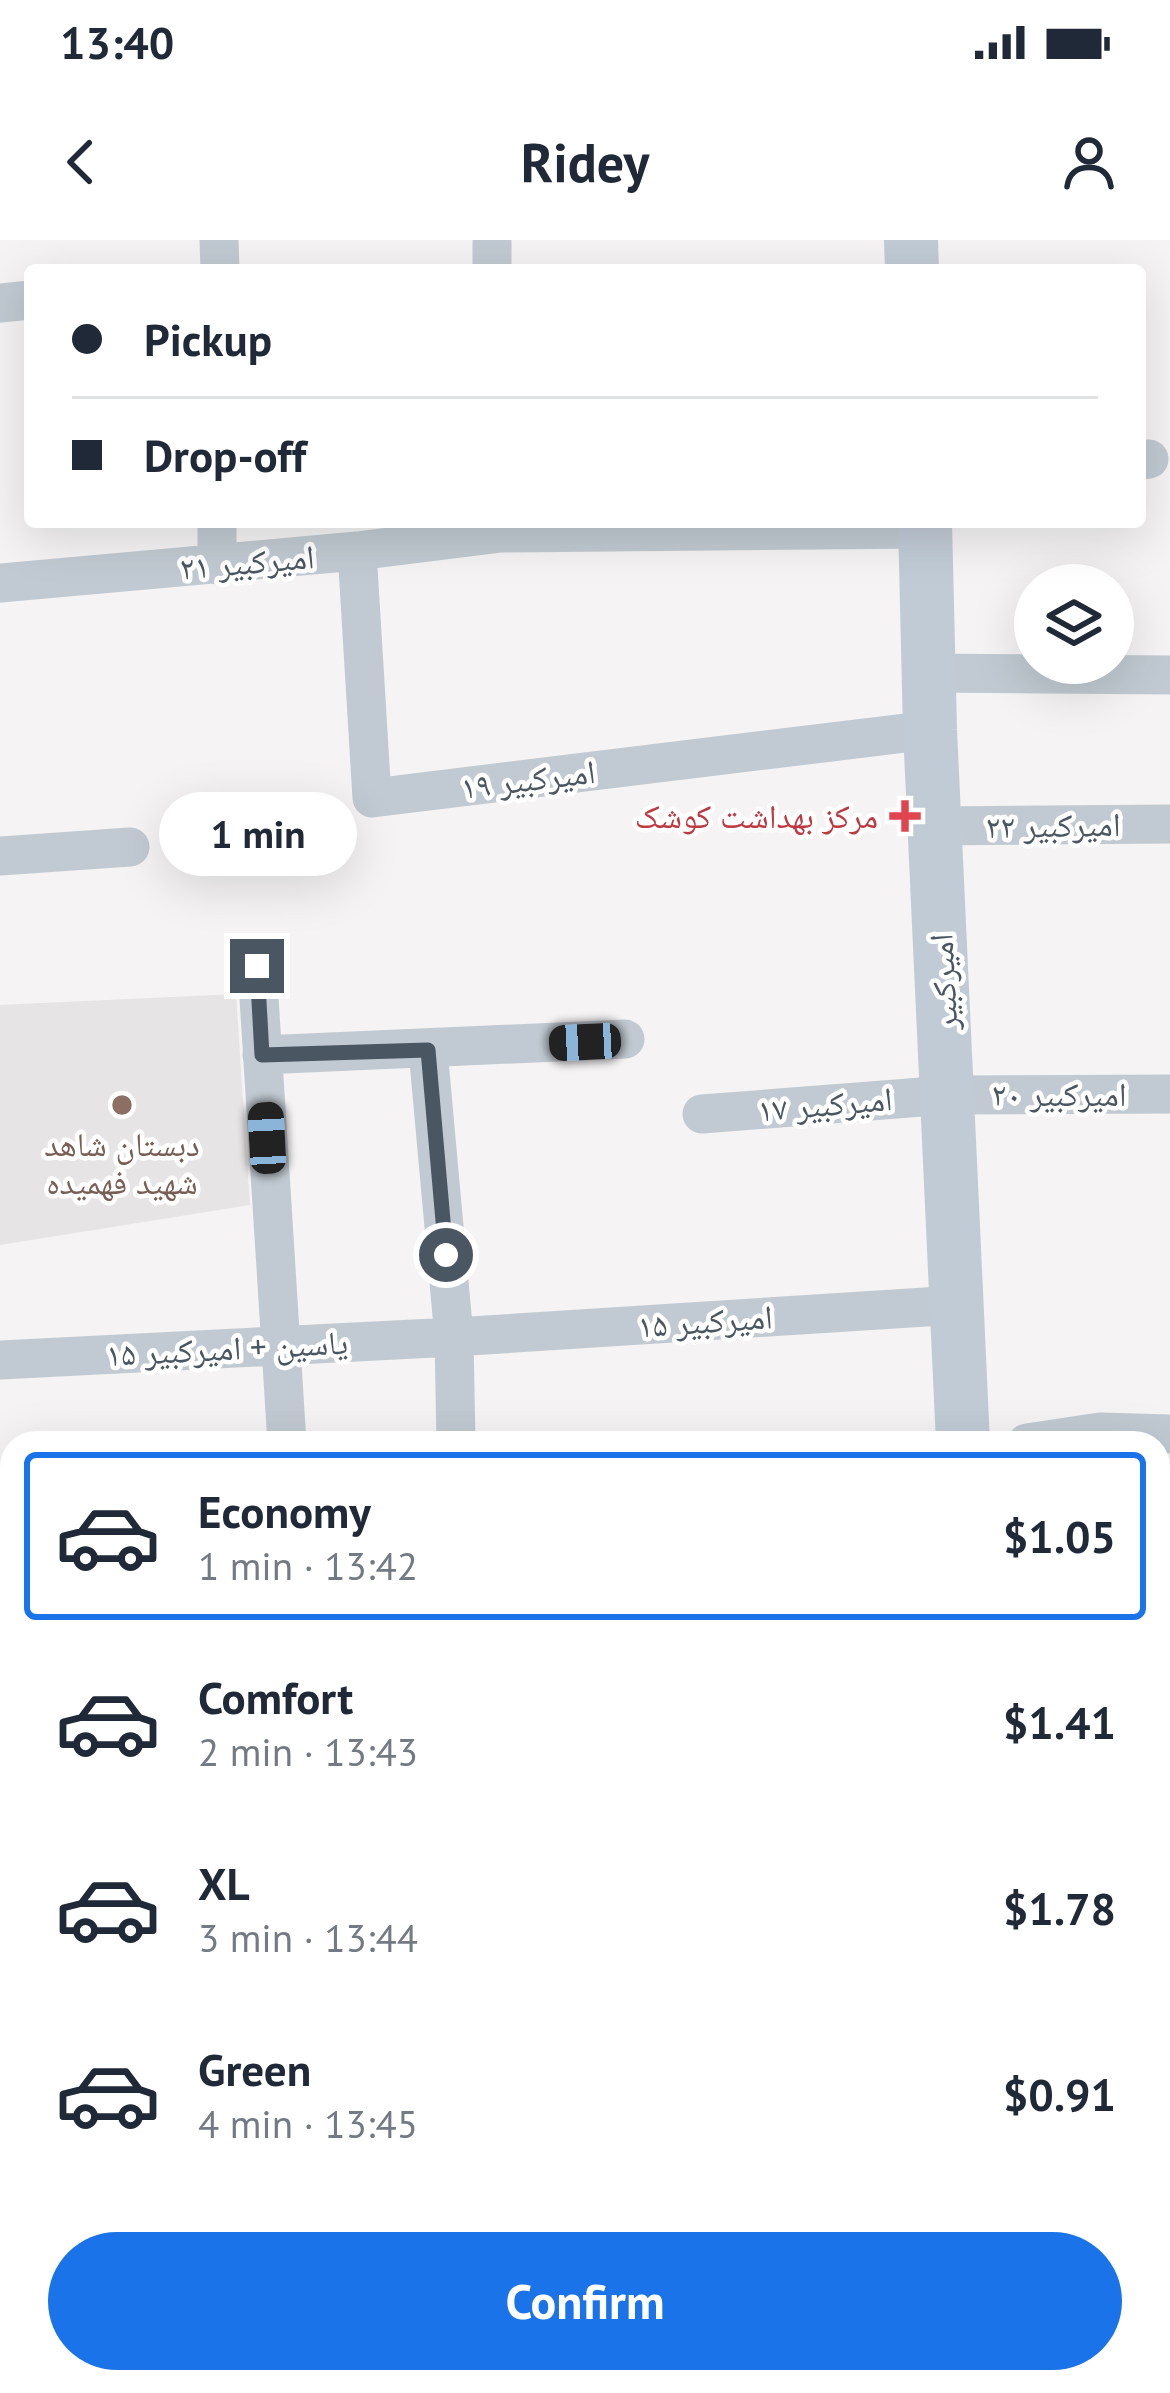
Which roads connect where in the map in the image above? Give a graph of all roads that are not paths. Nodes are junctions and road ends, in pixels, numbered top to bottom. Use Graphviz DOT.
graph roads {
  1 [pos="217,528"];
  2 [pos="501,528"];
  3 [pos="925,528"];
  4 [pos="357,551"];
  5 [pos="217,565"];
  6 [pos="0,584"];
  7 [pos="930,673"];
  8 [pos="1170,675"];
  9 [pos="930,730"];
  10 [pos="1170,824"];
  11 [pos="936,826"];
  12 [pos="130,848"];
  13 [pos="0,856"];
  14 [pos="257,966"];
  15 [pos="625,1040"];
  16 [pos="428,1050"];
  17 [pos="262,1055"];
  18 [pos="1170,1094"];
  19 [pos="948,1095"];
  20 [pos="702,1114"];
  21 [pos="957,1305"];
  22 [pos="454,1337"];
  23 [pos="278,1345"];
  24 [pos="0,1360"];
  25 [pos="286,1431"];
  26 [pos="457,1431"];
  27 [pos="962,1431"];
  1 -- 5 [label="street"];
  2 -- 4 [label="street, امیرکبیر ۲۱"];
  3 -- 7 [label="main road, امیرکبیر"];
  4 -- 5 [label="street, امیرکبیر ۲۱"];
  4 -- 9 [label="street, امیرکبیر ۱۹"];
  5 -- 6 [label="street, امیرکبیر ۲۱"];
  7 -- 8 [label="street"];
  7 -- 9 [label="main road, امیرکبیر"];
  9 -- 11 [label="main road, امیرکبیر"];
  10 -- 11 [label="street, امیرکبیر ۲۲"];
  11 -- 19 [label="main road, امیرکبیر"];
  12 -- 13 [label="street"];
  14 -- 17 [label="street"];
  15 -- 16 [label="street"];
  16 -- 17 [label="street"];
  16 -- 22 [label="street"];
  17 -- 23 [label="street"];
  18 -- 19 [label="street, امیرکبیر ۲۰"];
  19 -- 20 [label="street, امیرکبیر ۱۷"];
  19 -- 21 [label="main road, امیرکبیر"];
  21 -- 22 [label="street, امیرکبیر ۱۵"];
  21 -- 27 [label="main road, امیرکبیر"];
  22 -- 23 [label="street, یاسین + امیرکبیر ۱۵"];
  22 -- 26 [label="street"];
  23 -- 24 [label="street, یاسین + امیرکبیر ۱۵"];
  23 -- 25 [label="street"];
}
